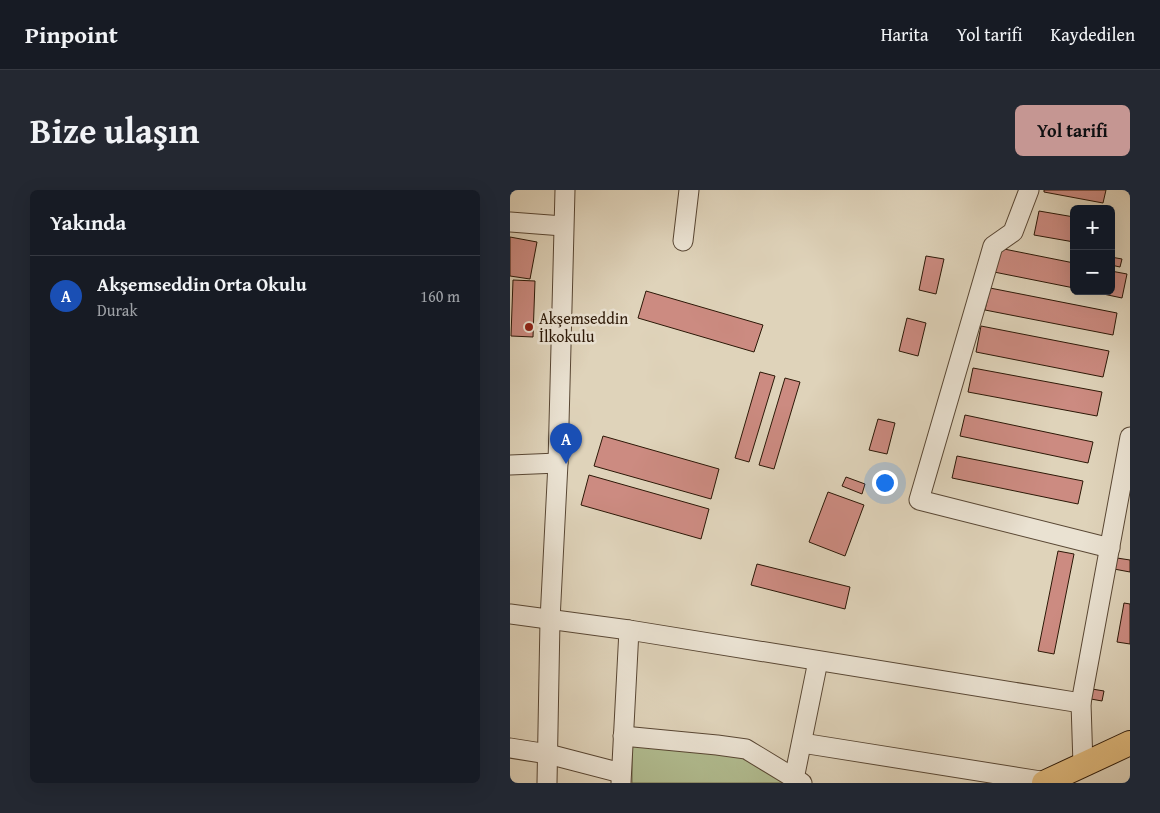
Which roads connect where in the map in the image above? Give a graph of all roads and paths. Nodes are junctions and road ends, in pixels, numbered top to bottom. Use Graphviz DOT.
graph roads {
  1 [pos="564,190"];
  2 [pos="688,190"];
  3 [pos="1029,190"];
  4 [pos="510,222"];
  5 [pos="563,226"];
  6 [pos="683,241"];
  7 [pos="1130,437"];
  8 [pos="558,463"];
  9 [pos="510,465"];
  10 [pos="1110,548"];
  11 [pos="510,614"];
  12 [pos="550,620"];
  13 [pos="629,630"];
  14 [pos="818,660"];
  15 [pos="1081,703"];
  16 [pos="623,736"];
  17 [pos="802,742"];
  18 [pos="1130,743"];
  19 [pos="510,748"];
  20 [pos="548,754"];
  21 [pos="1130,756"];
  22 [pos="1079,775"];
  23 [pos="621,778"];
  24 [pos="798,781"];
  25 [pos="1046,782"];
  26 [pos="547,783"];
  1 -- 5 [label="street"];
  2 -- 6 [label="street"];
  3 -- 10 [label="street"];
  4 -- 5 [label="street"];
  5 -- 8 [label="street"];
  7 -- 10 [label="street"];
  8 -- 9 [label="street"];
  8 -- 12 [label="street"];
  10 -- 15 [label="street"];
  11 -- 12 [label="street"];
  12 -- 13 [label="street"];
  12 -- 20 [label="street"];
  13 -- 14 [label="street"];
  13 -- 16 [label="street"];
  14 -- 15 [label="street"];
  14 -- 17 [label="street"];
  15 -- 22 [label="street"];
  16 -- 23 [label="street"];
  16 -- 24 [label="street"];
  17 -- 24 [label="street"];
  17 -- 25 [label="street"];
  18 -- 22 [label="main road"];
  19 -- 20 [label="street"];
  20 -- 23 [label="street"];
  20 -- 26 [label="street"];
  21 -- 22 [label="main road"];
  22 -- 25 [label="main road"];
}
